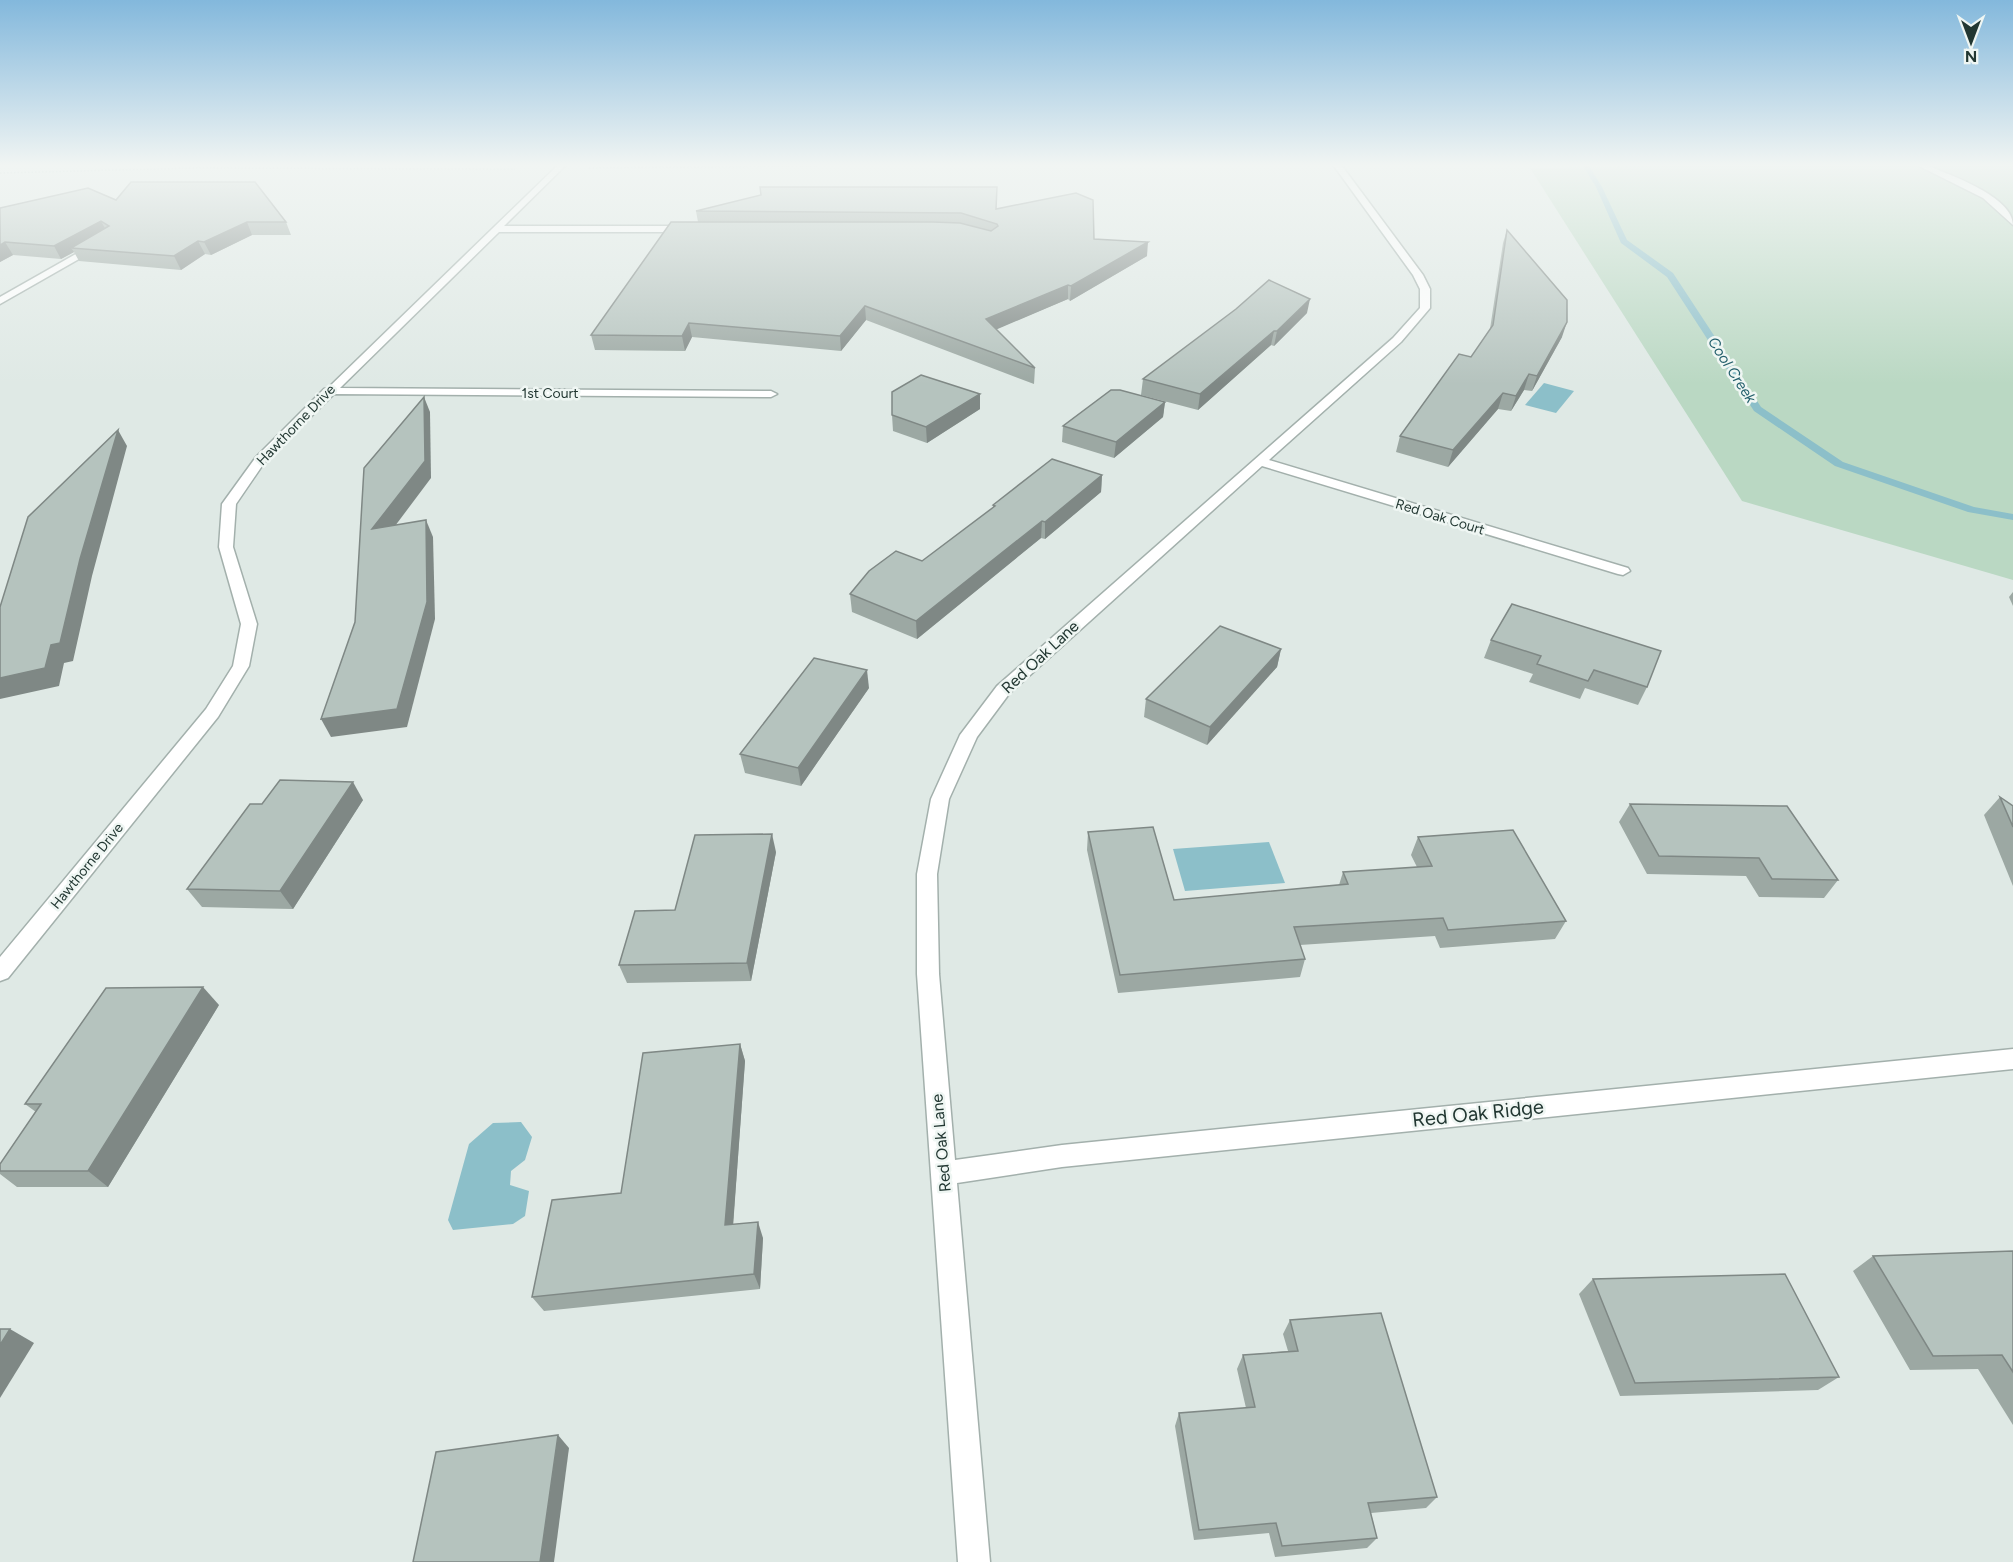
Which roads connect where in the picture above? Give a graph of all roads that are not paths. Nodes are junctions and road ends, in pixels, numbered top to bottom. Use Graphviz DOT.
graph roads {
  1 [pos="108,239"];
  2 [pos="485,239"];
  3 [pos="1391,239"];
  4 [pos="0,301"];
  5 [pos="328,391"];
  6 [pos="771,394"];
  7 [pos="1258,461"];
  8 [pos="1623,571"];
  9 [pos="0,972"];
  10 [pos="2013,1059"];
  11 [pos="944,1173"];
  12 [pos="974,1562"];
  1 -- 4 [label="street"];
  2 -- 5 [label="street, Hawthorne Drive"];
  3 -- 7 [label="street, Red Oak Lane"];
  5 -- 6 [label="street, 1st Court"];
  5 -- 9 [label="street, Hawthorne Drive"];
  7 -- 8 [label="street, Red Oak Court"];
  7 -- 11 [label="street, Red Oak Lane"];
  10 -- 11 [label="street, Red Oak Ridge"];
  11 -- 12 [label="street, Red Oak Lane"];
}
